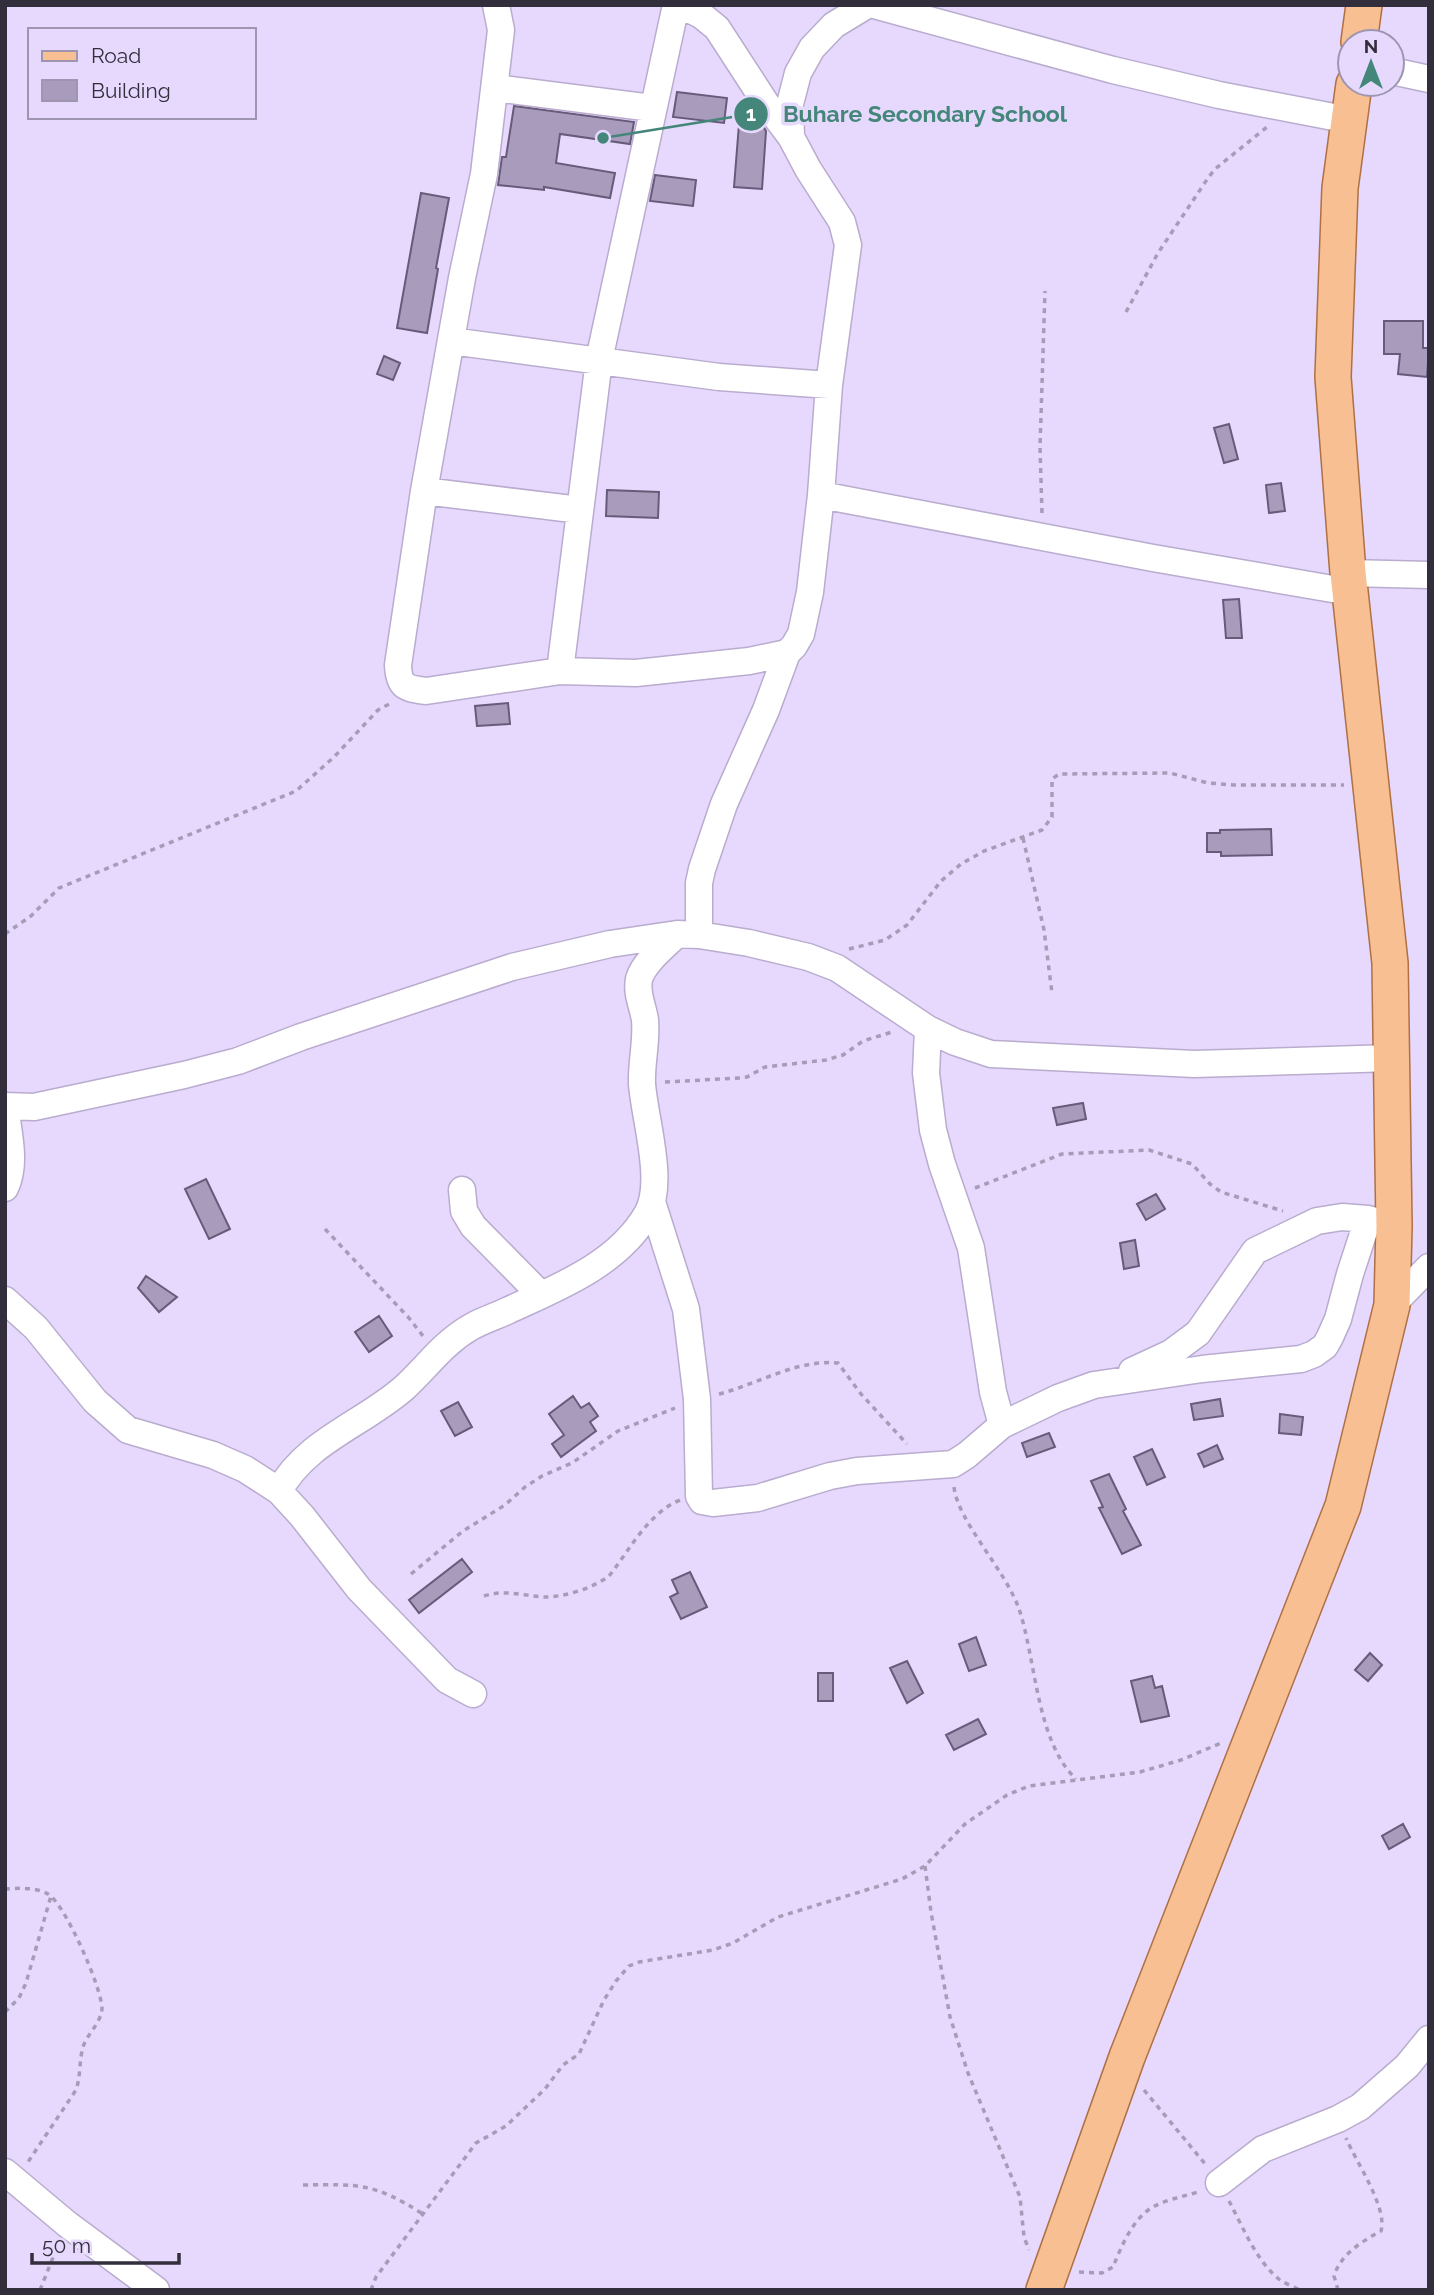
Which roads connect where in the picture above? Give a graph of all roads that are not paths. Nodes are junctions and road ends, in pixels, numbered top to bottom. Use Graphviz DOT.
graph roads {
  1 [pos="496,5"];
  2 [pos="678,5"];
  3 [pos="867,5"];
  4 [pos="874,5"];
  5 [pos="1364,5"];
  6 [pos="1361,28"];
  7 [pos="1406,74"];
  8 [pos="1429,79"];
  9 [pos="495,88"];
  10 [pos="1352,98"];
  11 [pos="652,108"];
  12 [pos="1349,120"];
  13 [pos="791,137"];
  14 [pos="451,341"];
  15 [pos="599,360"];
  16 [pos="829,385"];
  17 [pos="424,491"];
  18 [pos="821,495"];
  19 [pos="580,510"];
  20 [pos="1429,575"];
  21 [pos="1349,582"];
  22 [pos="787,653"];
  23 [pos="560,671"];
  24 [pos="688,934"];
  25 [pos="925,1027"];
  26 [pos="1392,1058"];
  27 [pos="5,1106"];
  28 [pos="5,1188"];
  29 [pos="462,1190"];
  30 [pos="652,1202"];
  31 [pos="1381,1222"];
  32 [pos="1429,1267"];
  33 [pos="541,1295"];
  34 [pos="5,1300"];
  35 [pos="1392,1305"];
  36 [pos="1094,1385"];
  37 [pos="1002,1425"];
  38 [pos="279,1491"];
  39 [pos="473,1694"];
  40 [pos="1429,2039"];
  41 [pos="10,2177"];
  42 [pos="1219,2183"];
  43 [pos="1048,2278"];
  44 [pos="156,2290"];
  1 -- 9 [label="street"];
  2 -- 11 [label="street"];
  2 -- 13 [label="street"];
  3 -- 13 [label="street"];
  4 -- 12 [label="street"];
  5 -- 6 [label="main road"];
  7 -- 8 [label="street"];
  9 -- 11 [label="street"];
  9 -- 14 [label="street"];
  10 -- 12 [label="main road"];
  11 -- 15 [label="street"];
  12 -- 21 [label="main road"];
  13 -- 16 [label="street"];
  14 -- 15 [label="street"];
  14 -- 17 [label="street"];
  15 -- 16 [label="street"];
  15 -- 19 [label="street"];
  16 -- 18 [label="street"];
  17 -- 19 [label="street"];
  17 -- 23 [label="street"];
  18 -- 21 [label="street"];
  18 -- 22 [label="street"];
  19 -- 23 [label="street"];
  20 -- 21 [label="street"];
  21 -- 26 [label="main road"];
  22 -- 23 [label="street"];
  22 -- 24 [label="street"];
  24 -- 25 [label="street"];
  24 -- 27 [label="street"];
  24 -- 30 [label="street"];
  25 -- 26 [label="street"];
  25 -- 37 [label="street"];
  26 -- 31 [label="main road"];
  27 -- 28 [label="street"];
  29 -- 33 [label="street"];
  30 -- 33 [label="street"];
  30 -- 37 [label="street"];
  31 -- 35 [label="main road"];
  31 -- 36 [label="street"];
  31 -- 36 [label="street"];
  32 -- 35 [label="street"];
  33 -- 38 [label="street"];
  34 -- 38 [label="street"];
  35 -- 43 [label="main road"];
  36 -- 37 [label="street"];
  38 -- 39 [label="street"];
  40 -- 42 [label="street"];
  41 -- 44 [label="street"];
}
